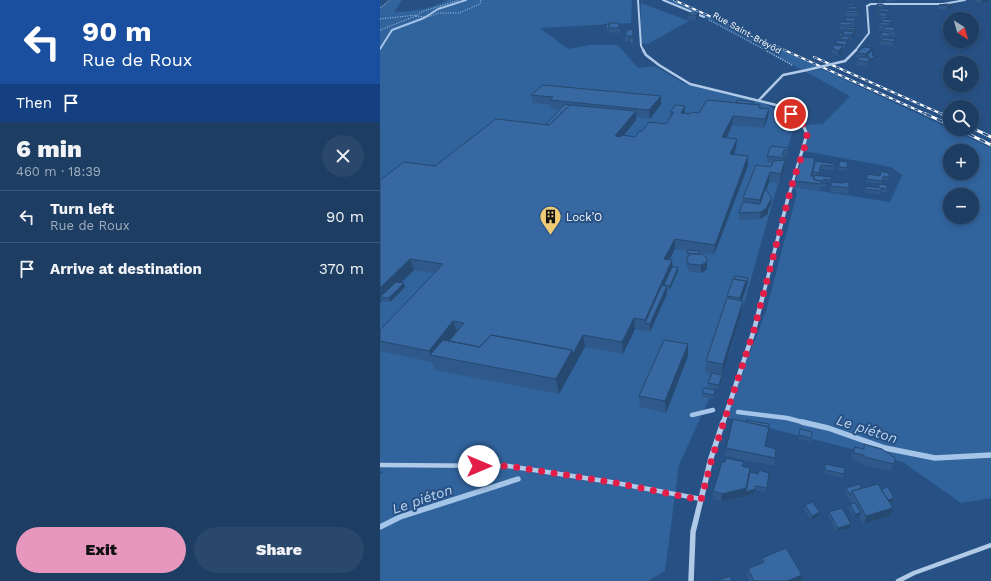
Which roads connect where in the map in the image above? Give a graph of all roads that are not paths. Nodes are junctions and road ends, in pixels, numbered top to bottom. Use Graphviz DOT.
graph roads {
  1 [pos="638,0"];
  2 [pos="663,0"];
  3 [pos="965,0"];
  4 [pos="704,17"];
  5 [pos="759,100"];
  6 [pos="380,465"];
  7 [pos="701,500"];
  8 [pos="991,545"];
  9 [pos="691,581"];
  10 [pos="898,581"];
  1 -- 5 [label="street"];
  2 -- 4 [label="street, Rue Saint-Brèyôd"];
  3 -- 5 [label="street, bridge"];
  5 -- 7 [label="street"];
  6 -- 7 [label="lane"];
  7 -- 9 [label="street"];
  8 -- 10 [label="lane"];
}
